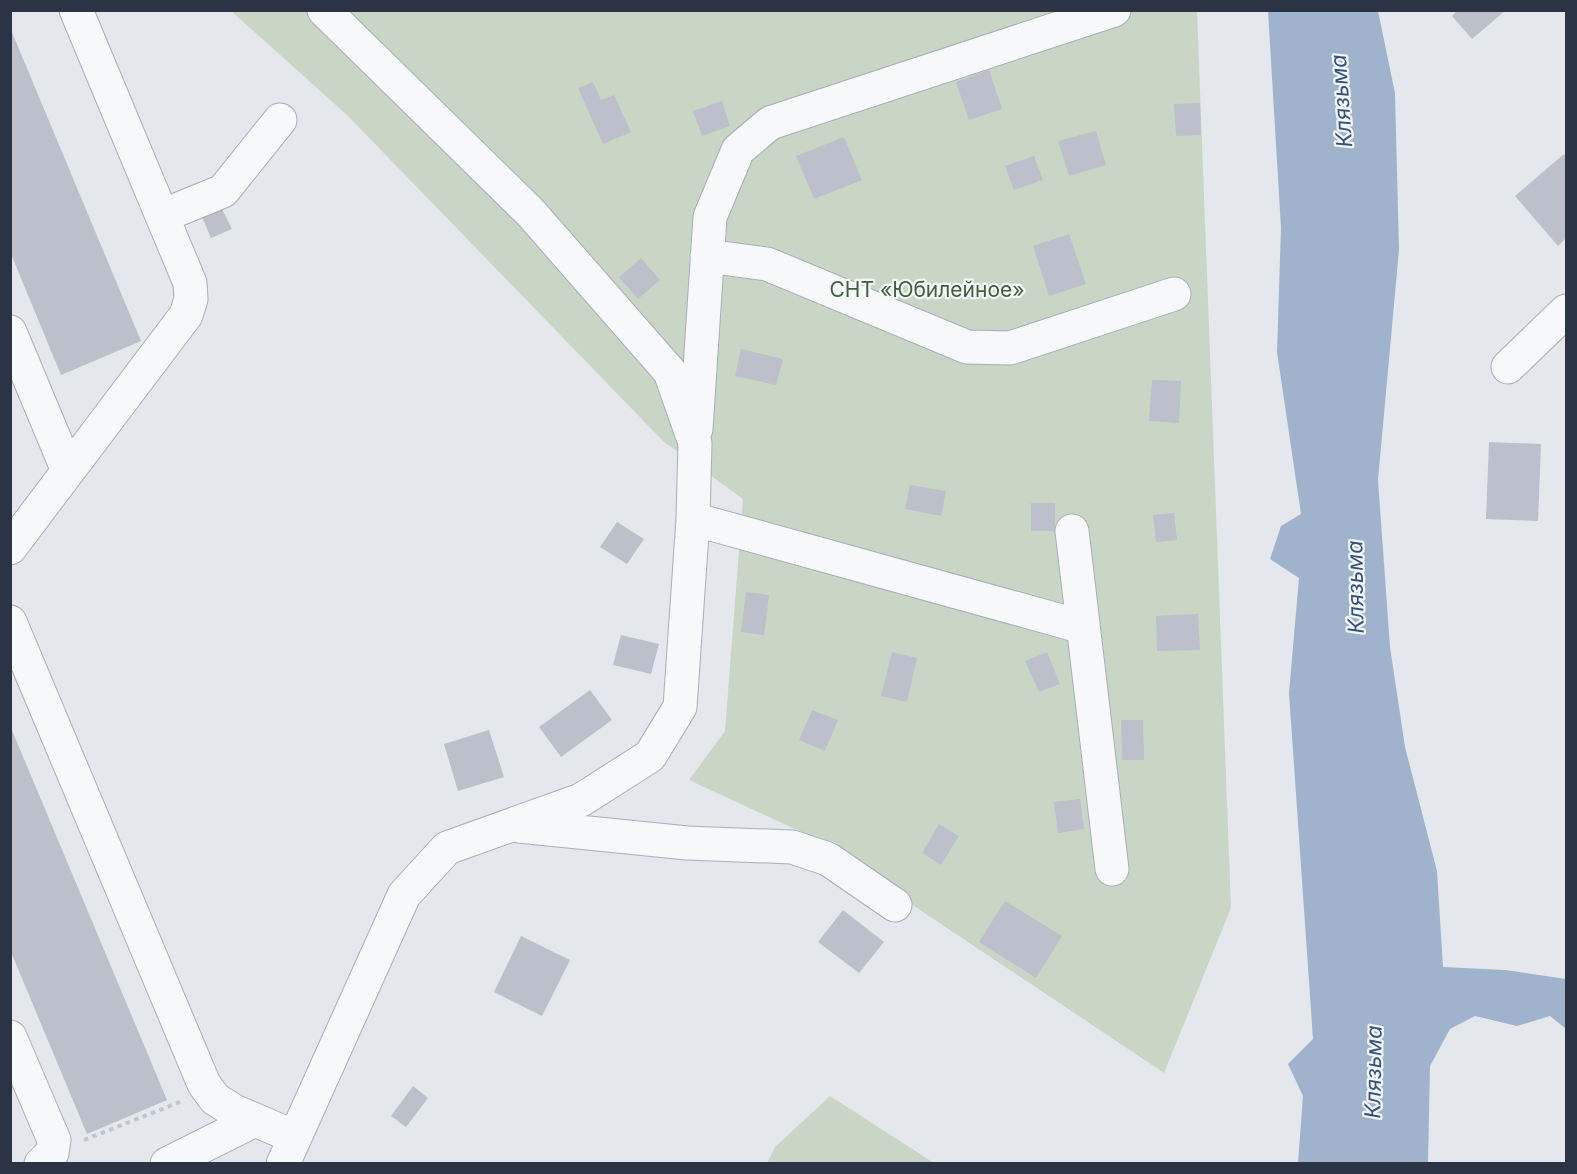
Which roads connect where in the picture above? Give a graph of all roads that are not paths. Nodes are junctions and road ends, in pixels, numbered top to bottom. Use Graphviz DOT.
graph roads {
  1 [pos="76,10"];
  2 [pos="324,10"];
  3 [pos="1114,10"];
  4 [pos="280,120"];
  5 [pos="162,216"];
  6 [pos="707,256"];
  7 [pos="1174,294"];
  8 [pos="1566,310"];
  9 [pos="10,332"];
  10 [pos="1508,367"];
  11 [pos="695,443"];
  12 [pos="68,471"];
  13 [pos="693,519"];
  14 [pos="1072,531"];
  15 [pos="10,548"];
  16 [pos="10,622"];
  17 [pos="1083,627"];
  18 [pos="512,825"];
  19 [pos="1112,869"];
  20 [pos="895,905"];
  21 [pos="10,1037"];
  22 [pos="255,1120"];
  23 [pos="289,1150"];
  24 [pos="47,1158"];
  25 [pos="167,1164"];
  1 -- 5 [label="street"];
  2 -- 11 [label="street"];
  3 -- 6 [label="street"];
  4 -- 5 [label="street"];
  5 -- 12 [label="street"];
  6 -- 7 [label="street"];
  6 -- 11 [label="street"];
  8 -- 10 [label="street"];
  9 -- 12 [label="street"];
  11 -- 13 [label="street"];
  12 -- 15 [label="street"];
  13 -- 17 [label="street"];
  13 -- 18 [label="street"];
  14 -- 17 [label="street"];
  16 -- 22 [label="street"];
  17 -- 19 [label="street"];
  18 -- 20 [label="street"];
  18 -- 23 [label="street"];
  21 -- 24 [label="street"];
  22 -- 23 [label="street"];
  22 -- 25 [label="street"];
}
